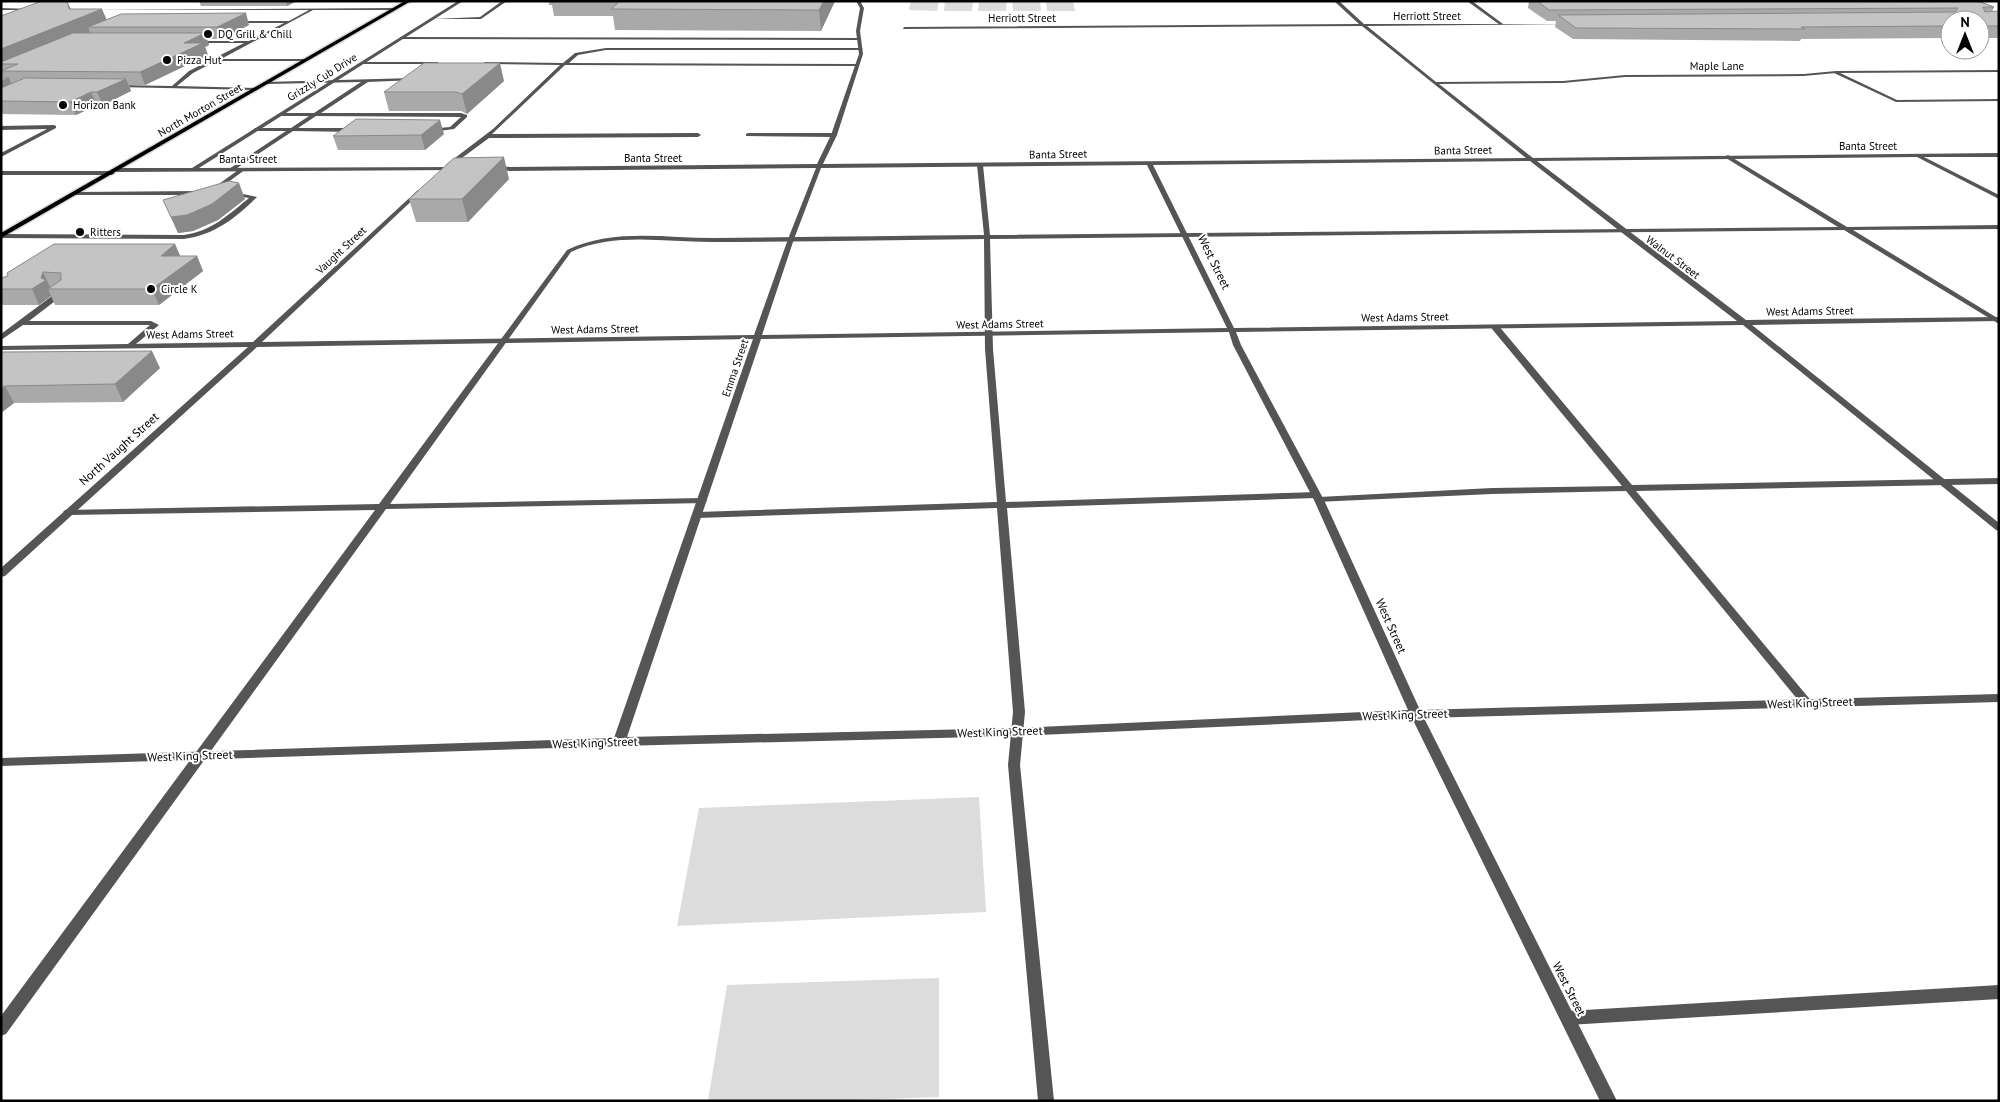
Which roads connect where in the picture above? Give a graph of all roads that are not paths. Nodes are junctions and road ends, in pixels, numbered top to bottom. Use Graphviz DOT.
graph roads {
  1 [pos="409,1"];
  2 [pos="461,1"];
  3 [pos="505,1"];
  4 [pos="858,1"];
  5 [pos="1336,1"];
  6 [pos="1469,1"];
  7 [pos="309,2"];
  8 [pos="1,9"];
  9 [pos="296,9"];
  10 [pos="314,9"];
  11 [pos="395,9"];
  12 [pos="88,10"];
  13 [pos="154,10"];
  14 [pos="25,15"];
  15 [pos="139,16"];
  16 [pos="436,18"];
  17 [pos="231,22"];
  18 [pos="289,22"];
  19 [pos="1501,24"];
  20 [pos="1571,24"];
  21 [pos="1362,25"];
  22 [pos="904,28"];
  23 [pos="404,38"];
  24 [pos="859,39"];
  25 [pos="192,42"];
  26 [pos="249,42"];
  27 [pos="860,49"];
  28 [pos="214,60"];
  29 [pos="306,60"];
  30 [pos="362,63"];
  31 [pos="439,63"];
  32 [pos="478,64"];
  33 [pos="564,64"];
  34 [pos="857,65"];
  35 [pos="1999,71"];
  36 [pos="1836,72"];
  37 [pos="368,79"];
  38 [pos="417,79"];
  39 [pos="331,83"];
  40 [pos="1436,83"];
  41 [pos="267,84"];
  42 [pos="108,86"];
  43 [pos="174,86"];
  44 [pos="257,89"];
  45 [pos="1999,100"];
  46 [pos="282,114"];
  47 [pos="316,114"];
  48 [pos="1,128"];
  49 [pos="257,130"];
  50 [pos="292,130"];
  51 [pos="358,130"];
  52 [pos="424,130"];
  53 [pos="698,135"];
  54 [pos="748,135"];
  55 [pos="834,135"];
  56 [pos="487,136"];
  57 [pos="1,155"];
  58 [pos="1999,155"];
  59 [pos="1917,156"];
  60 [pos="1728,157"];
  61 [pos="1532,159"];
  62 [pos="1149,163"];
  63 [pos="980,165"];
  64 [pos="819,166"];
  65 [pos="194,169"];
  66 [pos="232,169"];
  67 [pos="243,169"];
  68 [pos="442,169"];
  69 [pos="462,169"];
  70 [pos="492,169"];
  71 [pos="115,171"];
  72 [pos="1,173"];
  73 [pos="435,176"];
  74 [pos="421,189"];
  75 [pos="209,193"];
  76 [pos="76,194"];
  77 [pos="1999,197"];
  78 [pos="1999,227"];
  79 [pos="1846,229"];
  80 [pos="1623,231"];
  81 [pos="1,236"];
  82 [pos="1187,236"];
  83 [pos="986,237"];
  84 [pos="791,239"];
  85 [pos="53,290"];
  86 [pos="1997,320"];
  87 [pos="22,323"];
  88 [pos="1747,323"];
  89 [pos="1495,327"];
  90 [pos="1232,332"];
  91 [pos="989,335"];
  92 [pos="1,338"];
  93 [pos="757,338"];
  94 [pos="501,342"];
  95 [pos="254,345"];
  96 [pos="131,346"];
  97 [pos="5,348"];
  98 [pos="1,354"];
  99 [pos="1999,481"];
  100 [pos="1942,482"];
  101 [pos="1628,488"];
  102 [pos="1318,497"];
  103 [pos="702,501"];
  104 [pos="385,505"];
  105 [pos="1004,505"];
  106 [pos="68,512"];
  107 [pos="698,515"];
  108 [pos="1999,528"];
  109 [pos="1,574"];
  110 [pos="1999,698"];
  111 [pos="1806,703"];
  112 [pos="1416,714"];
  113 [pos="1017,732"];
  114 [pos="619,742"];
  115 [pos="201,755"];
  116 [pos="1,762"];
  117 [pos="1999,992"];
  118 [pos="1568,1018"];
  119 [pos="1,1029"];
  120 [pos="1046,1101"];
  121 [pos="1609,1101"];
  1 -- 11 [label="main road, North Morton Street"];
  2 -- 16 [label="street, Grizzly Cub Drive"];
  3 -- 16 [label="street"];
  4 -- 24 [label="street, Emma Street"];
  5 -- 21 [label="street, Walnut Street"];
  6 -- 19 [label="street"];
  7 -- 9 [label="street"];
  8 -- 14 [label="street"];
  9 -- 10 [label="street"];
  9 -- 13 [label="street"];
  10 -- 11 [label="street"];
  10 -- 18 [label="street"];
  11 -- 29 [label="main road, North Morton Street"];
  12 -- 13 [label="street"];
  13 -- 15 [label="street"];
  16 -- 23 [label="street, Grizzly Cub Drive"];
  17 -- 18 [label="street"];
  18 -- 26 [label="street"];
  19 -- 20 [label="street, Herriott Street"];
  19 -- 21 [label="street, Herriott Street"];
  21 -- 22 [label="street, Herriott Street"];
  21 -- 40 [label="street, Walnut Street"];
  23 -- 24 [label="street"];
  23 -- 30 [label="street, Grizzly Cub Drive"];
  24 -- 27 [label="street, Emma Street"];
  25 -- 26 [label="street"];
  26 -- 28 [label="street"];
  27 -- 33 [label="street"];
  27 -- 34 [label="street, Emma Street"];
  28 -- 29 [label="street"];
  28 -- 43 [label="street"];
  29 -- 41 [label="main road, North Morton Street"];
  30 -- 31 [label="street"];
  30 -- 39 [label="street, Grizzly Cub Drive"];
  32 -- 33 [label="street"];
  33 -- 34 [label="street"];
  33 -- 56 [label="street"];
  34 -- 55 [label="street, Emma Street"];
  35 -- 36 [label="street, Maple Lane"];
  36 -- 40 [label="street, Maple Lane"];
  36 -- 45 [label="street"];
  37 -- 38 [label="street"];
  37 -- 39 [label="street"];
  37 -- 47 [label="street"];
  39 -- 41 [label="street"];
  39 -- 46 [label="street, Grizzly Cub Drive"];
  40 -- 61 [label="street, Walnut Street"];
  41 -- 44 [label="main road, North Morton Street"];
  42 -- 43 [label="street"];
  43 -- 44 [label="street"];
  44 -- 71 [label="main road, North Morton Street"];
  46 -- 47 [label="street"];
  46 -- 49 [label="street, Grizzly Cub Drive"];
  47 -- 50 [label="street"];
  47 -- 52 [label="street"];
  48 -- 57 [label="street"];
  49 -- 50 [label="street"];
  49 -- 65 [label="street, Grizzly Cub Drive"];
  50 -- 51 [label="street"];
  50 -- 66 [label="street"];
  53 -- 56 [label="street"];
  54 -- 55 [label="street"];
  55 -- 64 [label="street, Emma Street"];
  56 -- 68 [label="street"];
  58 -- 59 [label="street, Banta Street"];
  59 -- 60 [label="street, Banta Street"];
  59 -- 77 [label="street"];
  60 -- 61 [label="street, Banta Street"];
  60 -- 79 [label="street"];
  61 -- 62 [label="street, Banta Street"];
  61 -- 80 [label="street, Walnut Street"];
  62 -- 63 [label="street, Banta Street"];
  62 -- 82 [label="street, West Street"];
  63 -- 64 [label="street, Banta Street"];
  63 -- 83 [label="street"];
  64 -- 70 [label="street, Banta Street"];
  64 -- 84 [label="street, Emma Street"];
  65 -- 66 [label="street, Banta Street"];
  65 -- 71 [label="street, Banta Street"];
  66 -- 67 [label="street, Banta Street"];
  67 -- 68 [label="street, Banta Street"];
  67 -- 75 [label="street"];
  68 -- 69 [label="street, Banta Street"];
  68 -- 73 [label="street"];
  71 -- 72 [label="street, Banta Street"];
  71 -- 76 [label="main road, North Morton Street"];
  74 -- 95 [label="street, Vaught Street"];
  75 -- 76 [label="street"];
  75 -- 81 [label="street"];
  76 -- 81 [label="main road, North Morton Street"];
  78 -- 79 [label="street"];
  79 -- 80 [label="street"];
  79 -- 86 [label="street"];
  80 -- 82 [label="street"];
  80 -- 88 [label="street, Walnut Street"];
  82 -- 83 [label="street"];
  82 -- 90 [label="street, West Street"];
  83 -- 84 [label="street"];
  83 -- 91 [label="street"];
  84 -- 93 [label="street, Emma Street"];
  84 -- 94 [label="street"];
  85 -- 87 [label="street"];
  86 -- 88 [label="street, West Adams Street"];
  87 -- 92 [label="street"];
  87 -- 96 [label="street"];
  88 -- 89 [label="street, West Adams Street"];
  88 -- 100 [label="street, Walnut Street"];
  89 -- 90 [label="street, West Adams Street"];
  89 -- 101 [label="street"];
  90 -- 91 [label="street, West Adams Street"];
  90 -- 102 [label="street, West Street"];
  91 -- 93 [label="street, West Adams Street"];
  91 -- 105 [label="street"];
  93 -- 94 [label="street, West Adams Street"];
  93 -- 103 [label="street, Emma Street"];
  94 -- 95 [label="street, West Adams Street"];
  94 -- 104 [label="street"];
  95 -- 96 [label="street, West Adams Street"];
  95 -- 106 [label="street, North Vaught Street"];
  96 -- 97 [label="street, West Adams Street"];
  97 -- 98 [label="street"];
  99 -- 100 [label="street"];
  100 -- 101 [label="street"];
  100 -- 108 [label="street, Walnut Street"];
  101 -- 102 [label="street"];
  101 -- 111 [label="street"];
  102 -- 105 [label="street"];
  102 -- 112 [label="street, West Street"];
  103 -- 104 [label="street"];
  103 -- 107 [label="street, Emma Street"];
  104 -- 106 [label="street"];
  104 -- 115 [label="street"];
  105 -- 107 [label="street"];
  105 -- 113 [label="street"];
  106 -- 109 [label="street, North Vaught Street"];
  107 -- 114 [label="street, Emma Street"];
  110 -- 111 [label="street, West King Street"];
  111 -- 112 [label="street, West King Street"];
  112 -- 113 [label="street, West King Street"];
  112 -- 118 [label="street, West Street"];
  113 -- 114 [label="street, West King Street"];
  113 -- 120 [label="street"];
  114 -- 115 [label="street, West King Street"];
  115 -- 116 [label="street, West King Street"];
  115 -- 119 [label="street"];
  117 -- 118 [label="street"];
  118 -- 121 [label="street, West Street"];
}
